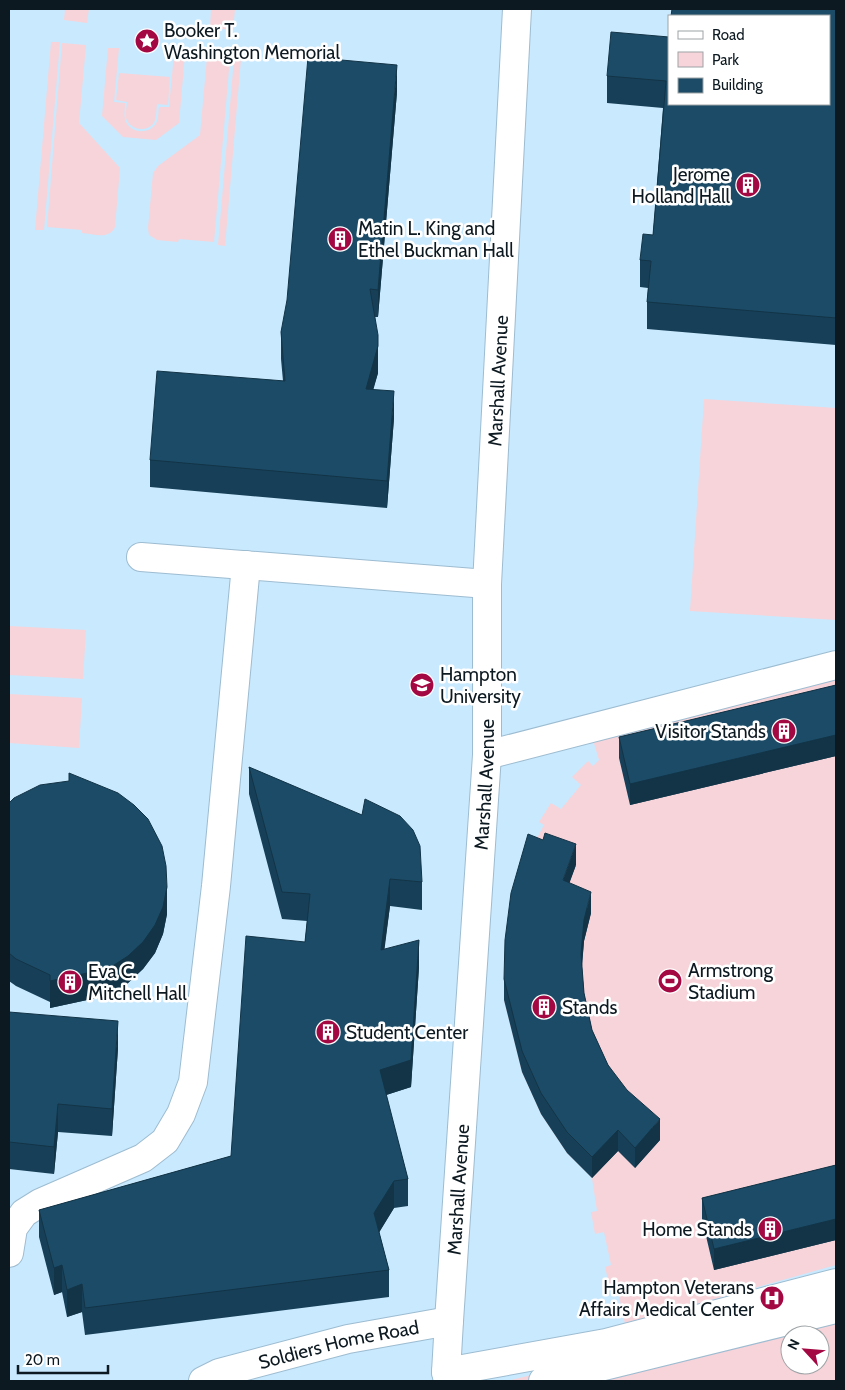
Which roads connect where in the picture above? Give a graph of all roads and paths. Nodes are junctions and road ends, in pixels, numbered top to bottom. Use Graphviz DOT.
graph roads {
  1 [pos="517,9"];
  2 [pos="141,557"];
  3 [pos="246,565"];
  4 [pos="487,584"];
  5 [pos="836,665"];
  6 [pos="487,755"];
  7 [pos="9,1253"];
  8 [pos="836,1283"];
  9 [pos="836,1309"];
  10 [pos="449,1321"];
  11 [pos="447,1377"];
  12 [pos="203,1381"];
  13 [pos="543,1381"];
  1 -- 4 [label="street, Marshall Avenue"];
  2 -- 3 [label="street"];
  3 -- 4 [label="street"];
  3 -- 7 [label="street"];
  4 -- 6 [label="street, Marshall Avenue"];
  5 -- 6 [label="street"];
  6 -- 10 [label="street, Marshall Avenue"];
  8 -- 11 [label="street"];
  9 -- 13 [label="street"];
  10 -- 11 [label="street, Marshall Avenue"];
  10 -- 12 [label="street, Soldiers Home Road"];
}
